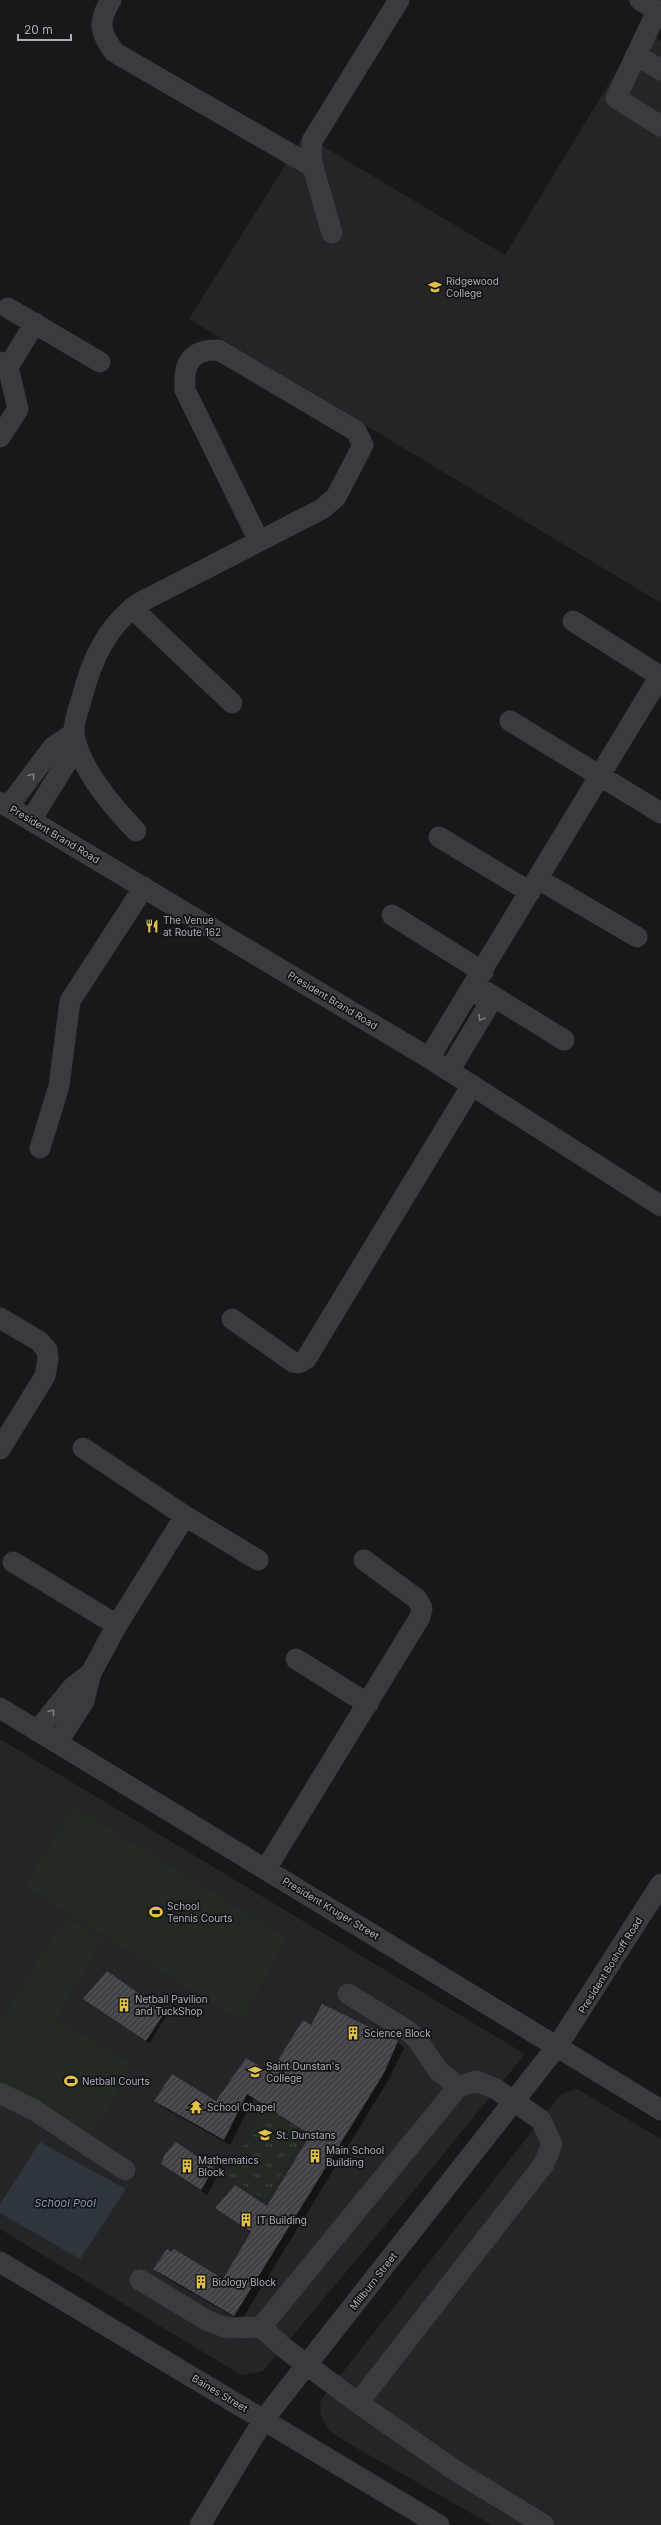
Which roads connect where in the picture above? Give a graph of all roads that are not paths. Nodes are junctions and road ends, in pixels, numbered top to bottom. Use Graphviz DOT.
graph roads {
  1 [pos="111,0"];
  2 [pos="399,0"];
  3 [pos="652,8"];
  4 [pos="636,55"];
  5 [pos="661,70"];
  6 [pos="661,126"];
  7 [pos="313,167"];
  8 [pos="332,233"];
  9 [pos="8,308"];
  10 [pos="35,323"];
  11 [pos="100,362"];
  12 [pos="4,365"];
  13 [pos="0,437"];
  14 [pos="259,541"];
  15 [pos="132,608"];
  16 [pos="573,621"];
  17 [pos="661,676"];
  18 [pos="232,703"];
  19 [pos="510,721"];
  20 [pos="74,733"];
  21 [pos="600,776"];
  22 [pos="4,804"];
  23 [pos="661,813"];
  24 [pos="31,820"];
  25 [pos="136,831"];
  26 [pos="439,837"];
  27 [pos="534,886"];
  28 [pos="144,887"];
  29 [pos="392,915"];
  30 [pos="637,938"];
  31 [pos="479,978"];
  32 [pos="564,1040"];
  33 [pos="429,1058"];
  34 [pos="449,1071"];
  35 [pos="472,1085"];
  36 [pos="40,1148"];
  37 [pos="661,1206"];
  38 [pos="0,1318"];
  39 [pos="232,1319"];
  40 [pos="83,1448"];
  41 [pos="0,1450"];
  42 [pos="185,1516"];
  43 [pos="258,1560"];
  44 [pos="364,1560"];
  45 [pos="13,1562"];
  46 [pos="117,1625"];
  47 [pos="296,1660"];
  48 [pos="91,1673"];
  49 [pos="368,1704"];
  50 [pos="0,1708"];
  51 [pos="37,1731"];
  52 [pos="57,1743"];
  53 [pos="266,1869"];
  54 [pos="661,1884"];
  55 [pos="348,1994"];
  56 [pos="558,2045"];
  57 [pos="458,2087"];
  58 [pos="0,2093"];
  59 [pos="514,2102"];
  60 [pos="661,2110"];
  61 [pos="126,2170"];
  62 [pos="0,2262"];
  63 [pos="140,2280"];
  64 [pos="261,2327"];
  65 [pos="308,2364"];
  66 [pos="358,2403"];
  67 [pos="264,2419"];
  68 [pos="200,2525"];
  69 [pos="439,2525"];
  70 [pos="544,2525"];
  1 -- 7 [label="street"];
  2 -- 7 [label="street"];
  3 -- 4 [label="street"];
  4 -- 5 [label="street"];
  4 -- 6 [label="street"];
  7 -- 8 [label="street"];
  9 -- 10 [label="street"];
  10 -- 11 [label="street"];
  10 -- 12 [label="street"];
  12 -- 13 [label="street"];
  14 -- 14 [label="street"];
  14 -- 15 [label="street"];
  15 -- 18 [label="street"];
  15 -- 20 [label="street"];
  16 -- 17 [label="street"];
  17 -- 21 [label="street"];
  19 -- 21 [label="street"];
  22 -- 20 [label="street, one-way"];
  20 -- 24 [label="street"];
  20 -- 25 [label="street"];
  21 -- 23 [label="street"];
  21 -- 27 [label="street"];
  22 -- 24 [label="street, President Brand Road"];
  24 -- 28 [label="street, President Brand Road"];
  26 -- 27 [label="street"];
  27 -- 30 [label="street"];
  27 -- 31 [label="street"];
  28 -- 33 [label="street, President Brand Road"];
  28 -- 36 [label="street"];
  29 -- 31 [label="street"];
  31 -- 32 [label="street"];
  31 -- 33 [label="street"];
  31 -- 34 [label="street, one-way"];
  33 -- 34 [label="street, President Brand Road"];
  34 -- 35 [label="street, President Brand Road"];
  35 -- 37 [label="street, President Brand Road"];
  35 -- 39 [label="street"];
  38 -- 41 [label="street"];
  40 -- 42 [label="street"];
  42 -- 43 [label="street"];
  42 -- 46 [label="street"];
  44 -- 49 [label="street"];
  45 -- 46 [label="street"];
  46 -- 48 [label="street"];
  47 -- 49 [label="street"];
  51 -- 48 [label="street, one-way"];
  48 -- 52 [label="street"];
  49 -- 53 [label="street"];
  50 -- 51 [label="street, President Kruger Street"];
  51 -- 52 [label="street, President Kruger Street"];
  52 -- 53 [label="street, President Kruger Street"];
  53 -- 56 [label="street, President Kruger Street"];
  54 -- 56 [label="street, President Boshoff Road"];
  55 -- 57 [label="street"];
  56 -- 59 [label="street, Millburn Street"];
  56 -- 60 [label="street, President Kruger Street"];
  57 -- 59 [label="street"];
  57 -- 64 [label="street"];
  58 -- 61 [label="street"];
  59 -- 65 [label="street, Millburn Street"];
  59 -- 66 [label="street"];
  62 -- 67 [label="street, Baines Street"];
  63 -- 64 [label="street"];
  64 -- 65 [label="street"];
  65 -- 66 [label="street"];
  65 -- 67 [label="street, Millburn Street"];
  66 -- 70 [label="street"];
  67 -- 68 [label="street, Millburn Street"];
  67 -- 69 [label="street, Baines Street"];
}
